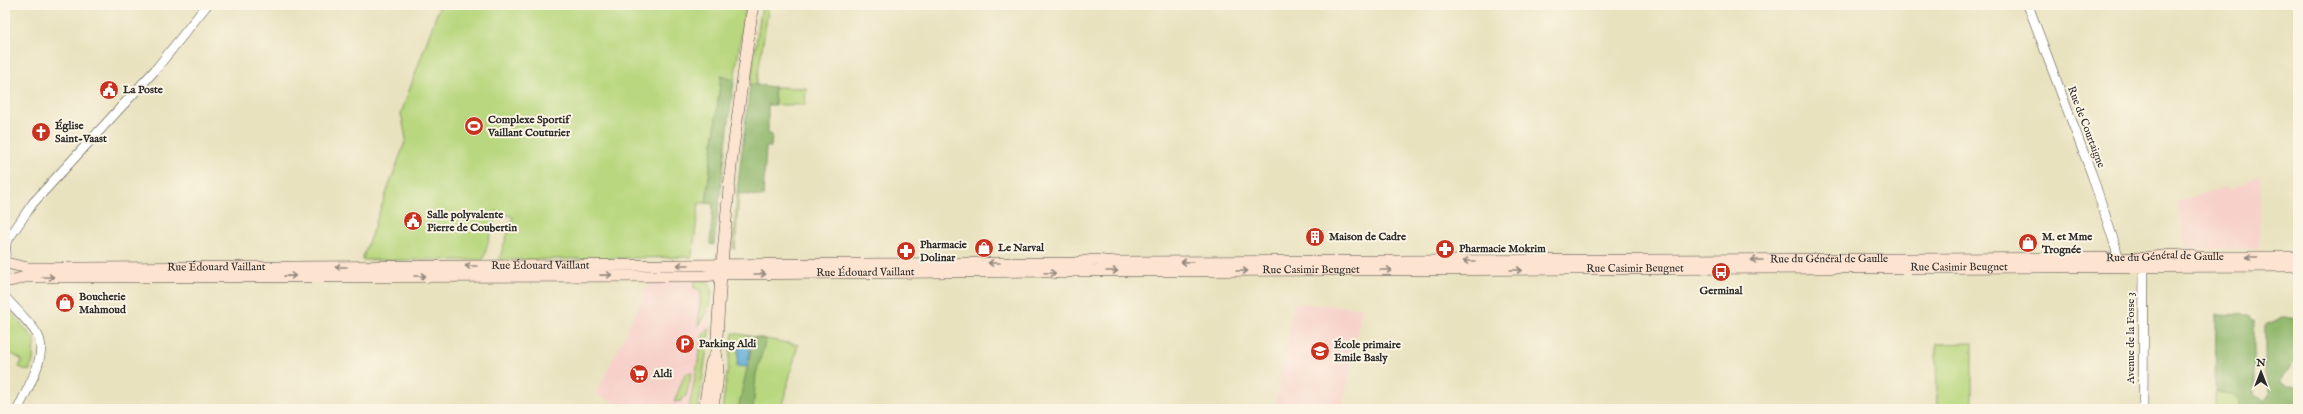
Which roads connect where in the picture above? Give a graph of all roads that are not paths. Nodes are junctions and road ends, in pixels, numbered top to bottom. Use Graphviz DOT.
graph roads {
  1 [pos="207,5"];
  2 [pos="753,5"];
  3 [pos="2028,5"];
  4 [pos="6,244"];
  5 [pos="2298,257"];
  6 [pos="5,261"];
  7 [pos="1408,261"];
  8 [pos="2118,262"];
  9 [pos="2144,262"];
  10 [pos="2298,266"];
  11 [pos="1074,267"];
  12 [pos="721,270"];
  13 [pos="7,284"];
  14 [pos="5,297"];
  15 [pos="716,352"];
  16 [pos="18,409"];
  17 [pos="704,409"];
  18 [pos="712,409"];
  19 [pos="2143,409"];
  1 -- 4 [label="street"];
  2 -- 12 [label="main road"];
  3 -- 8 [label="street, Rue de Courtaigne"];
  4 -- 6 [label="street"];
  5 -- 9 [label="main road, Rue du Général de Gaulle, one-way"];
  12 -- 6 [label="main road, Rue Édouard Vaillant, one-way"];
  6 -- 13 [label="main road"];
  8 -- 7 [label="main road, Rue du Général de Gaulle, one-way"];
  7 -- 11 [label="main road, Rue Casimir Beugnet, one-way"];
  8 -- 9 [label="main road, Rue du Général de Gaulle"];
  11 -- 8 [label="main road, Rue Casimir Beugnet, one-way"];
  9 -- 10 [label="main road"];
  9 -- 19 [label="street, Avenue de la Fosse 3"];
  11 -- 12 [label="main road, Rue Édouard Vaillant"];
  13 -- 12 [label="main road, Rue Édouard Vaillant, one-way"];
  12 -- 15 [label="main road"];
  14 -- 16 [label="street"];
  15 -- 17 [label="main road"];
  15 -- 18 [label="main road"];
}
